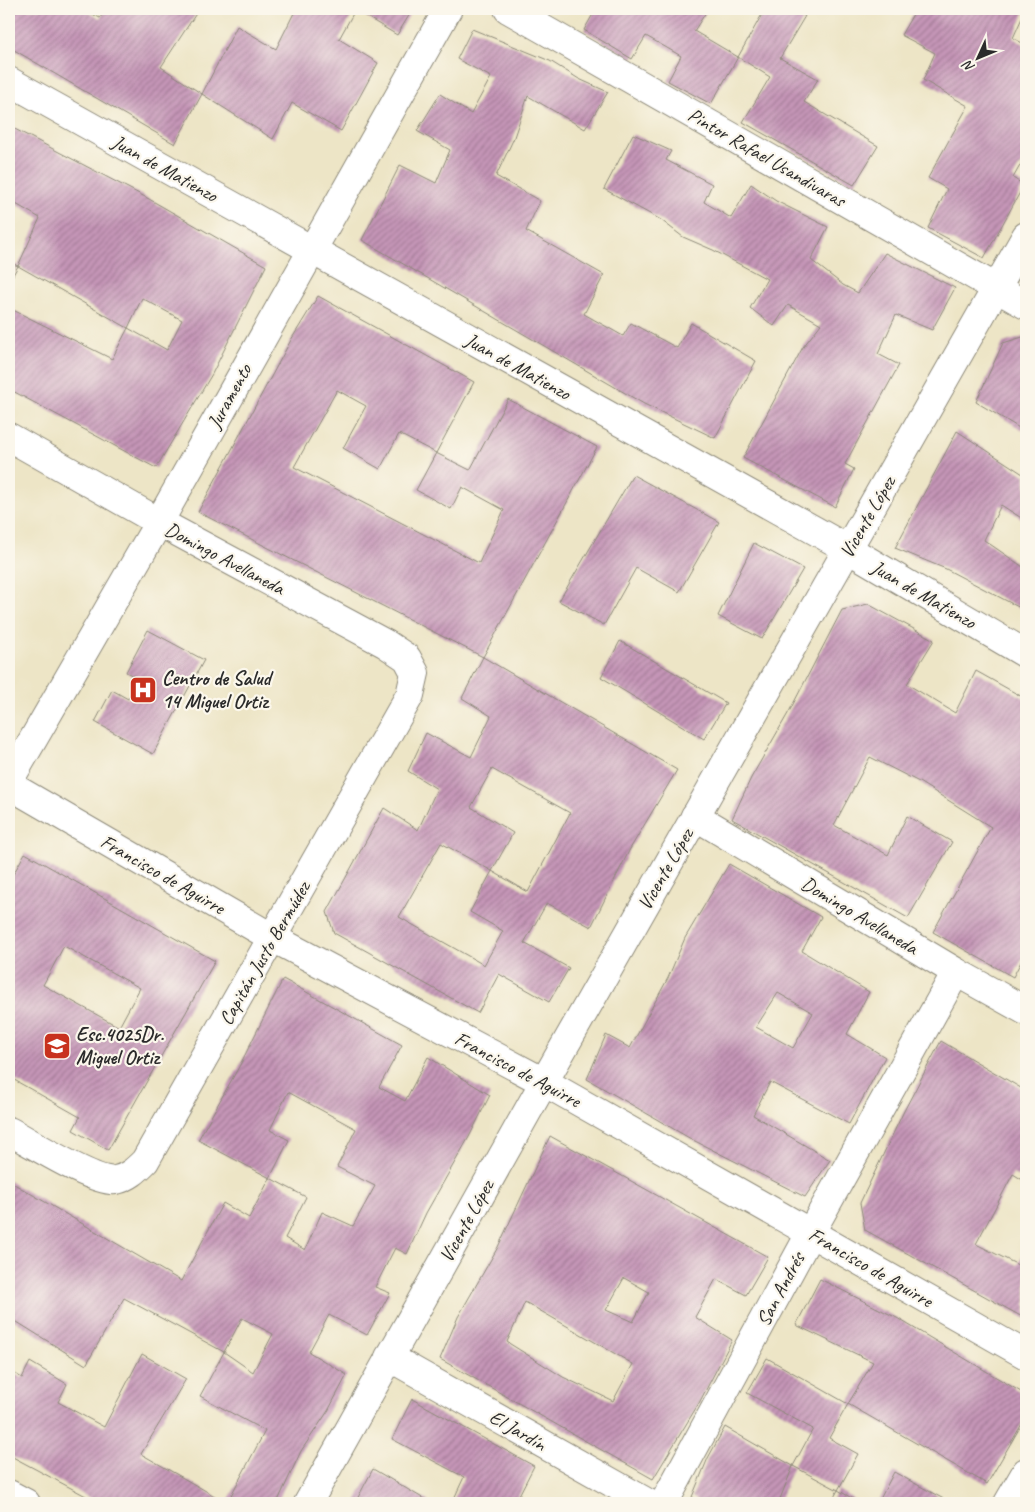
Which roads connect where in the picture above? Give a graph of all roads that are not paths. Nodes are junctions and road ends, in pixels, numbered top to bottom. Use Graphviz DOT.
graph roads {
  1 [pos="448,9"];
  2 [pos="508,9"];
  3 [pos="9,81"];
  4 [pos="1026,236"];
  5 [pos="310,250"];
  6 [pos="996,288"];
  7 [pos="1026,305"];
  8 [pos="9,437"];
  9 [pos="159,522"];
  10 [pos="848,549"];
  11 [pos="1026,654"];
  12 [pos="410,695"];
  13 [pos="9,783"];
  14 [pos="695,816"];
  15 [pos="273,938"];
  16 [pos="956,972"];
  17 [pos="1026,1011"];
  18 [pos="544,1082"];
  19 [pos="9,1131"];
  20 [pos="811,1232"];
  21 [pos="1026,1355"];
  22 [pos="389,1357"];
  23 [pos="1026,1472"];
  24 [pos="9,1494"];
  25 [pos="26,1503"];
  26 [pos="308,1503"];
  27 [pos="648,1503"];
  28 [pos="664,1503"];
  29 [pos="1008,1503"];
  1 -- 5 [label="street, Juramento"];
  2 -- 6 [label="street, Pintor Rafael Usandivaras"];
  3 -- 5 [label="street, Juan de Matienzo"];
  4 -- 6 [label="street, Vicente López"];
  5 -- 9 [label="street, Juramento"];
  5 -- 10 [label="street, Juan de Matienzo"];
  6 -- 7 [label="street, Pintor Rafael Usandivaras"];
  6 -- 10 [label="street, Vicente López"];
  8 -- 9 [label="street, Domingo Avellaneda"];
  9 -- 12 [label="street, Domingo Avellaneda"];
  9 -- 13 [label="street, Juramento"];
  10 -- 11 [label="street, Juan de Matienzo"];
  10 -- 14 [label="street, Vicente López"];
  12 -- 15 [label="street, Capitán Justo Bermúdez"];
  13 -- 15 [label="street, Francisco de Aguirre"];
  14 -- 16 [label="street, Domingo Avellaneda"];
  14 -- 18 [label="street, Vicente López"];
  15 -- 18 [label="street, Francisco de Aguirre"];
  15 -- 19 [label="street, Capitán Justo Bermúdez"];
  16 -- 17 [label="street, Domingo Avellaneda"];
  16 -- 20 [label="street, San Andrés"];
  18 -- 20 [label="street, Francisco de Aguirre"];
  18 -- 22 [label="street, Vicente López"];
  20 -- 21 [label="street, Francisco de Aguirre"];
  20 -- 28 [label="street, San Andrés"];
  22 -- 26 [label="street, Vicente López"];
  22 -- 27 [label="street, El Jardín"];
  23 -- 29 [label="street"];
  24 -- 25 [label="street"];
}
